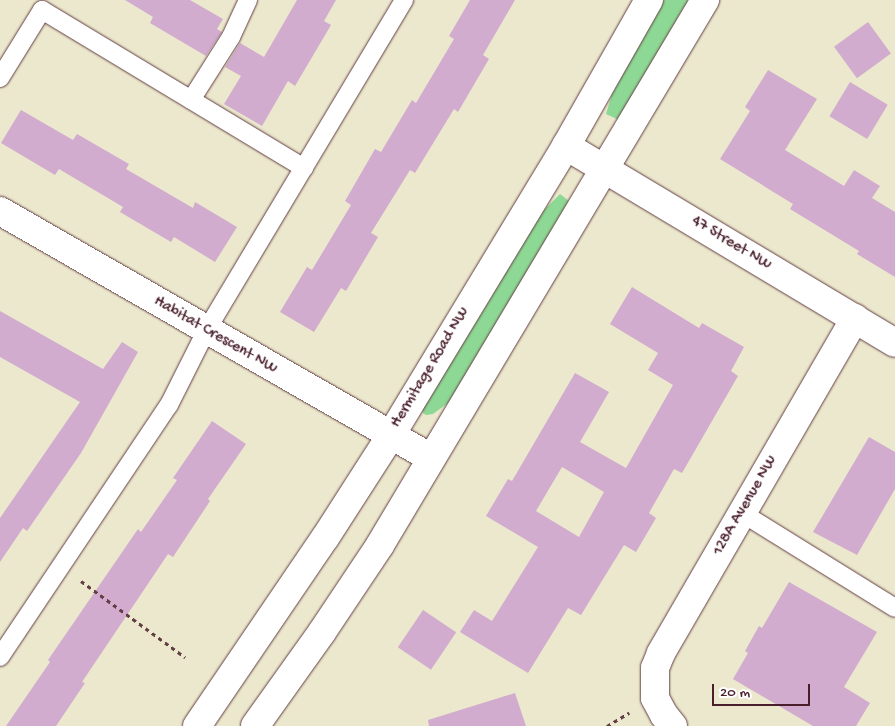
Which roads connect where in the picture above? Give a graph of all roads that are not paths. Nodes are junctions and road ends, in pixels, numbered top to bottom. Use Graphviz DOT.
graph roads {
  1 [pos="248,0"];
  2 [pos="404,0"];
  3 [pos="649,0"];
  4 [pos="705,0"];
  5 [pos="0,78"];
  6 [pos="191,100"];
  7 [pos="566,146"];
  8 [pos="304,168"];
  9 [pos="604,169"];
  10 [pos="0,212"];
  11 [pos="854,318"];
  12 [pos="206,331"];
  13 [pos="895,343"];
  14 [pos="391,435"];
  15 [pos="431,458"];
  16 [pos="742,513"];
  17 [pos="895,608"];
  18 [pos="0,657"];
  19 [pos="197,726"];
  20 [pos="255,726"];
  21 [pos="673,726"];
  1 -- 6 [label="lane"];
  2 -- 8 [label="lane"];
  3 -- 7 [label="street, Hermitage Road NW"];
  4 -- 9 [label="street"];
  5 -- 6 [label="lane"];
  6 -- 8 [label="lane"];
  7 -- 9 [label="street, 47 Street NW"];
  7 -- 14 [label="street, Hermitage Road NW"];
  8 -- 12 [label="lane"];
  9 -- 11 [label="street, 47 Street NW"];
  9 -- 15 [label="street"];
  10 -- 12 [label="street, Habitat Crescent NW"];
  11 -- 13 [label="street, 47 Street NW"];
  11 -- 16 [label="street, 128A Avenue NW"];
  12 -- 14 [label="street, Habitat Crescent NW"];
  12 -- 18 [label="lane"];
  14 -- 15 [label="street, Habitat Crescent NW"];
  14 -- 19 [label="street, Hermitage Road NW"];
  15 -- 20 [label="street"];
  16 -- 17 [label="lane"];
  16 -- 21 [label="street, 128A Avenue NW"];
}
